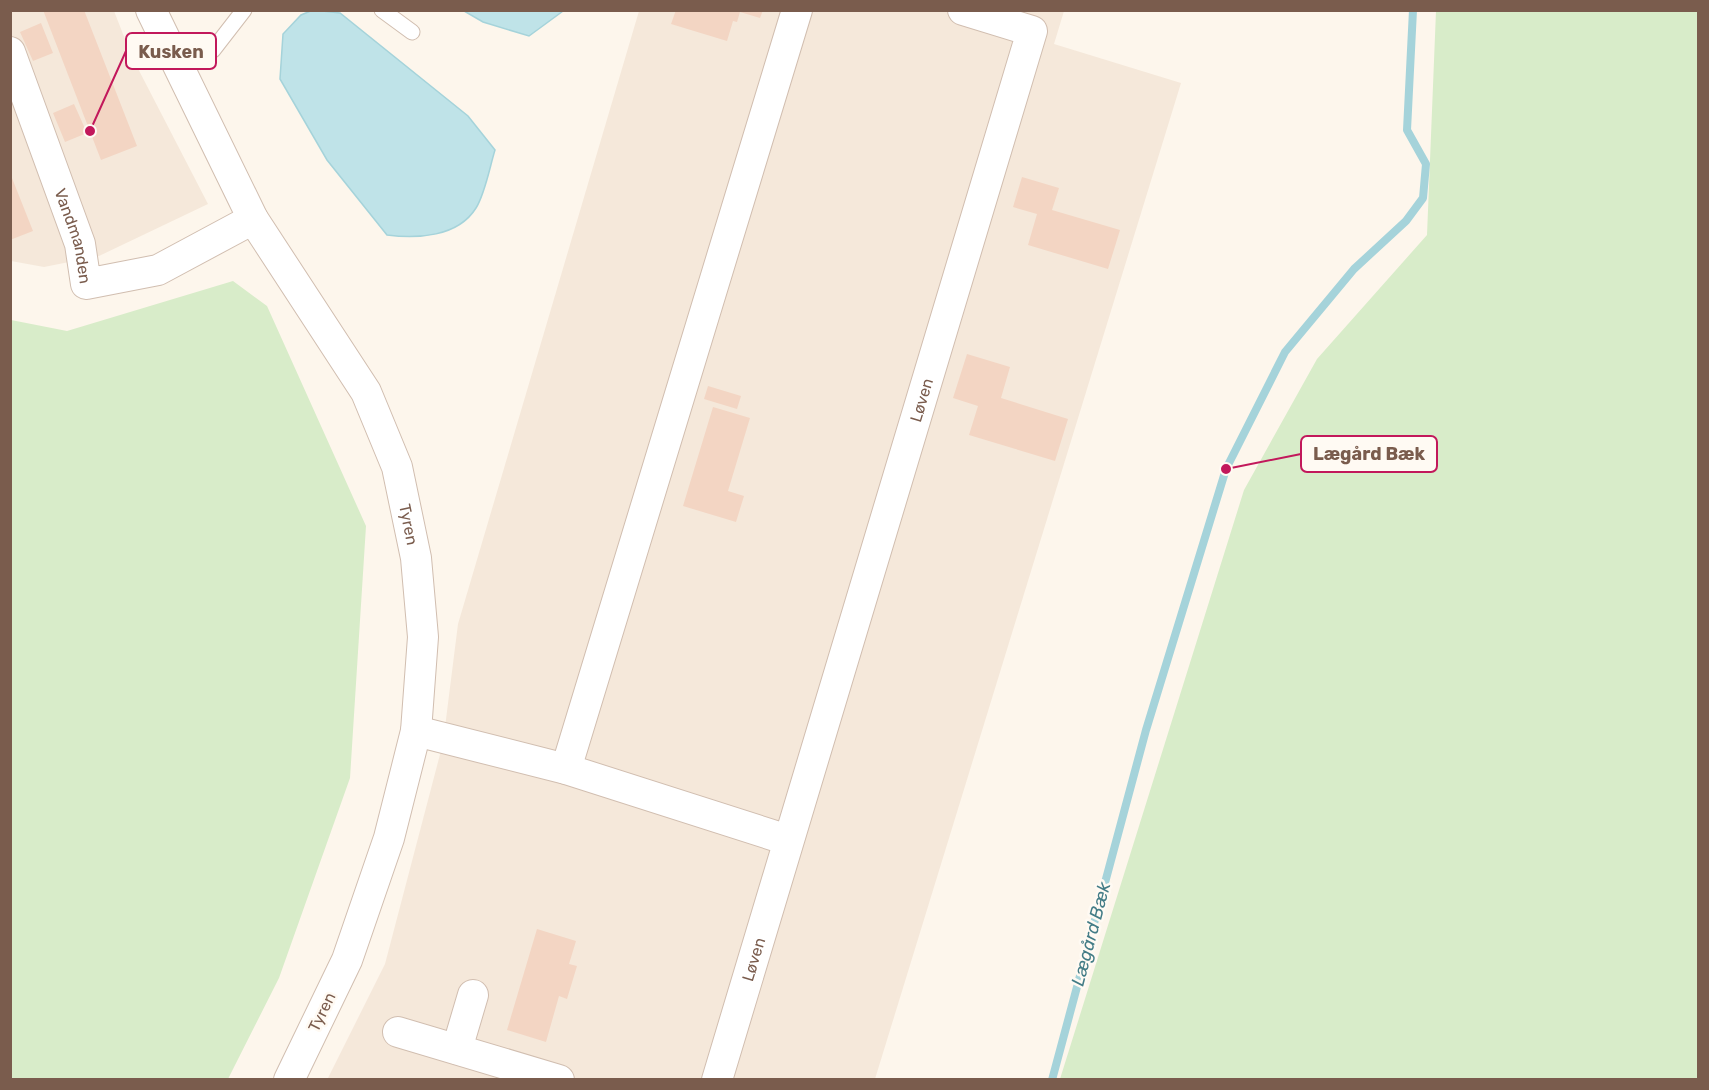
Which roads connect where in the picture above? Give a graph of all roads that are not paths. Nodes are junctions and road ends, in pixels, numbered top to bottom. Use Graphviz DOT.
graph roads {
  1 [pos="151,10"];
  2 [pos="244,10"];
  3 [pos="382,10"];
  4 [pos="797,10"];
  5 [pos="963,10"];
  6 [pos="412,32"];
  7 [pos="10,52"];
  8 [pos="179,69"];
  9 [pos="253,219"];
  10 [pos="416,731"];
  11 [pos="566,769"];
  12 [pos="788,840"];
  13 [pos="473,995"];
  14 [pos="398,1032"];
  15 [pos="457,1049"];
  16 [pos="289,1080"];
  17 [pos="559,1080"];
  18 [pos="717,1080"];
  1 -- 8 [label="street, Tyren"];
  2 -- 8 [label="lane"];
  3 -- 6 [label="lane"];
  4 -- 11 [label="street"];
  5 -- 12 [label="street, Løven"];
  7 -- 9 [label="street, Vandmanden"];
  8 -- 9 [label="street, Tyren"];
  9 -- 10 [label="street, Tyren"];
  10 -- 11 [label="street"];
  10 -- 16 [label="street, Tyren"];
  11 -- 12 [label="street"];
  12 -- 18 [label="street, Løven"];
  13 -- 15 [label="street"];
  14 -- 15 [label="street"];
  15 -- 17 [label="street"];
}
